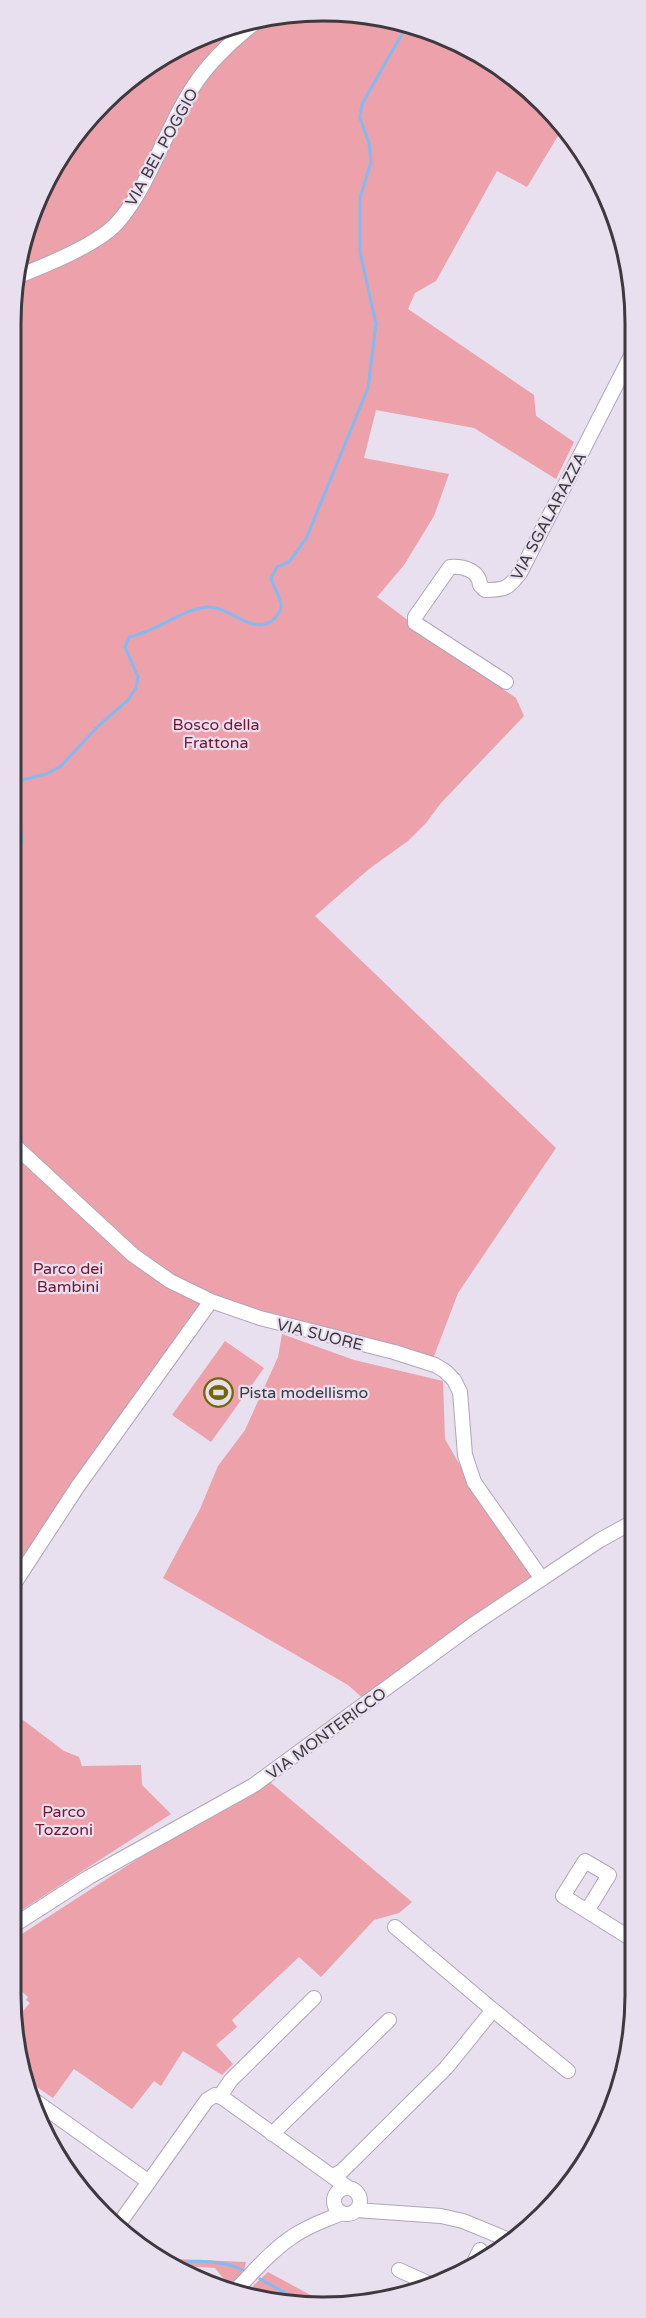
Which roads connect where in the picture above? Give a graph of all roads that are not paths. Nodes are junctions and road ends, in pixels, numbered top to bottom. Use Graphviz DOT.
graph roads {
  1 [pos="241,32"];
  2 [pos="26,272"];
  3 [pos="625,368"];
  4 [pos="506,682"];
  5 [pos="21,1151"];
  6 [pos="211,1301"];
  7 [pos="625,1527"];
  8 [pos="21,1573"];
  9 [pos="542,1579"];
  10 [pos="587,1911"];
  11 [pos="21,1921"];
  12 [pos="395,1927"];
  13 [pos="625,1935"];
  14 [pos="314,1998"];
  15 [pos="493,2010"];
  16 [pos="389,2020"];
  17 [pos="568,2072"];
  18 [pos="220,2096"];
  19 [pos="42,2106"];
  20 [pos="272,2134"];
  21 [pos="337,2174"];
  22 [pos="149,2182"];
  23 [pos="345,2196"];
  24 [pos="385,2211"];
  25 [pos="122,2220"];
  26 [pos="503,2238"];
  27 [pos="399,2270"];
  28 [pos="422,2280"];
  29 [pos="240,2286"];
  1 -- 2 [label="street, VIA BEL POGGIO"];
  3 -- 4 [label="street, VIA SGALARAZZA"];
  5 -- 6 [label="street, VIA SUORE"];
  6 -- 8 [label="street"];
  6 -- 9 [label="street, VIA SUORE"];
  7 -- 9 [label="street, VIA MONTERICCO"];
  9 -- 11 [label="street, VIA MONTERICCO"];
  10 -- 13 [label="street"];
  12 -- 15 [label="street"];
  14 -- 18 [label="street"];
  15 -- 17 [label="street"];
  15 -- 21 [label="street"];
  16 -- 20 [label="street"];
  18 -- 20 [label="street"];
  18 -- 22 [label="street"];
  19 -- 22 [label="street"];
  20 -- 21 [label="street"];
  21 -- 23 [label="street"];
  22 -- 25 [label="street"];
  23 -- 24 [label="street"];
  23 -- 24 [label="street"];
  23 -- 29 [label="street"];
  24 -- 26 [label="street"];
  27 -- 28 [label="street"];
}
